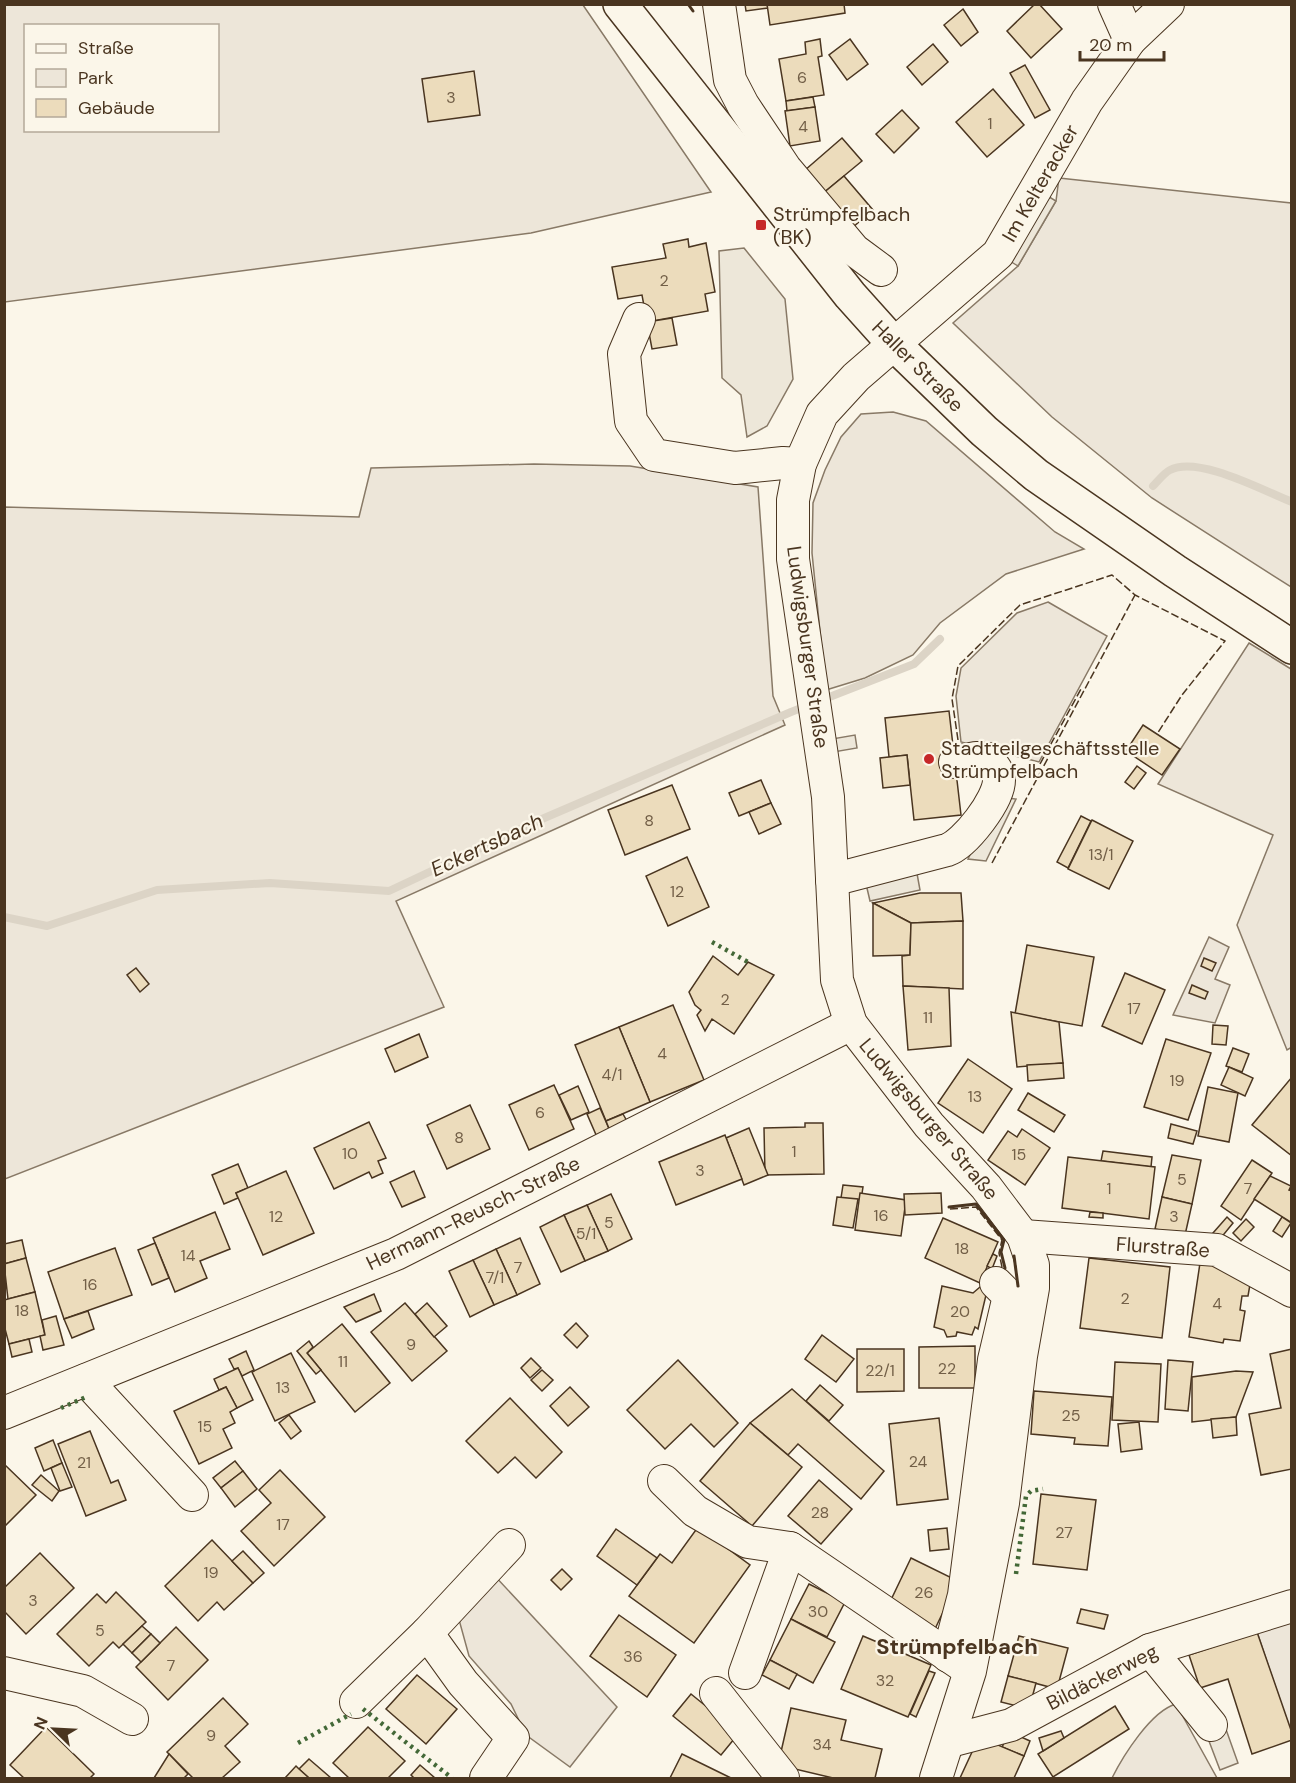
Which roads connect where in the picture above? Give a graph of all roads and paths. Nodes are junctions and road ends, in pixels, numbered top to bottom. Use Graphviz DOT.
graph roads {
  1 [pos="620,4"];
  2 [pos="719,4"];
  3 [pos="1114,4"];
  4 [pos="1168,4"];
  5 [pos="1130,40"];
  6 [pos="881,270"];
  7 [pos="639,319"];
  8 [pos="894,344"];
  9 [pos="800,464"];
  10 [pos="1292,647"];
  11 [pos="954,762"];
  12 [pos="832,880"];
  13 [pos="850,1024"];
  14 [pos="1023,1236"];
  15 [pos="996,1283"];
  16 [pos="1292,1291"];
  17 [pos="86,1380"];
  18 [pos="4,1413"];
  19 [pos="664,1481"];
  20 [pos="192,1495"];
  21 [pos="509,1545"];
  22 [pos="790,1548"];
  23 [pos="1292,1606"];
  24 [pos="427,1633"];
  25 [pos="1150,1650"];
  26 [pos="959,1663"];
  27 [pos="4,1673"];
  28 [pos="745,1673"];
  29 [pos="716,1693"];
  30 [pos="356,1702"];
  31 [pos="132,1719"];
  32 [pos="1211,1725"];
  33 [pos="950,1741"];
  34 [pos="486,1779"];
  35 [pos="783,1779"];
  36 [pos="936,1779"];
  1 -- 8 [label="main road, Haller Straße"];
  2 -- 6 [label="street"];
  3 -- 5 [label="street"];
  4 -- 5 [label="street, Im Kelteracker"];
  5 -- 8 [label="street, Im Kelteracker"];
  7 -- 9 [label="street"];
  8 -- 9 [label="street, Ludwigsburger Straße"];
  8 -- 10 [label="main road, Haller Straße"];
  9 -- 12 [label="street, Ludwigsburger Straße"];
  11 -- 12 [label="street"];
  12 -- 13 [label="street, Ludwigsburger Straße"];
  13 -- 14 [label="street, Ludwigsburger Straße"];
  13 -- 17 [label="street, Hermann-Reusch-Straße"];
  14 -- 16 [label="street, Flurstraße"];
  14 -- 26 [label="street, Ludwigsburger Straße"];
  15 -- 26 [label="street, Ludwigsburger Straße"];
  17 -- 18 [label="street, Hermann-Reusch-Straße"];
  17 -- 20 [label="street"];
  19 -- 22 [label="street"];
  21 -- 24 [label="street"];
  22 -- 26 [label="street"];
  22 -- 28 [label="street"];
  23 -- 25 [label="street, Bildäckerweg"];
  24 -- 30 [label="street"];
  24 -- 34 [label="street"];
  25 -- 32 [label="street"];
  25 -- 33 [label="street, Bildäckerweg"];
  26 -- 33 [label="street, Ludwigsburger Straße"];
  27 -- 31 [label="street"];
  29 -- 35 [label="street"];
  33 -- 36 [label="street, Ludwigsburger Straße"];
}
